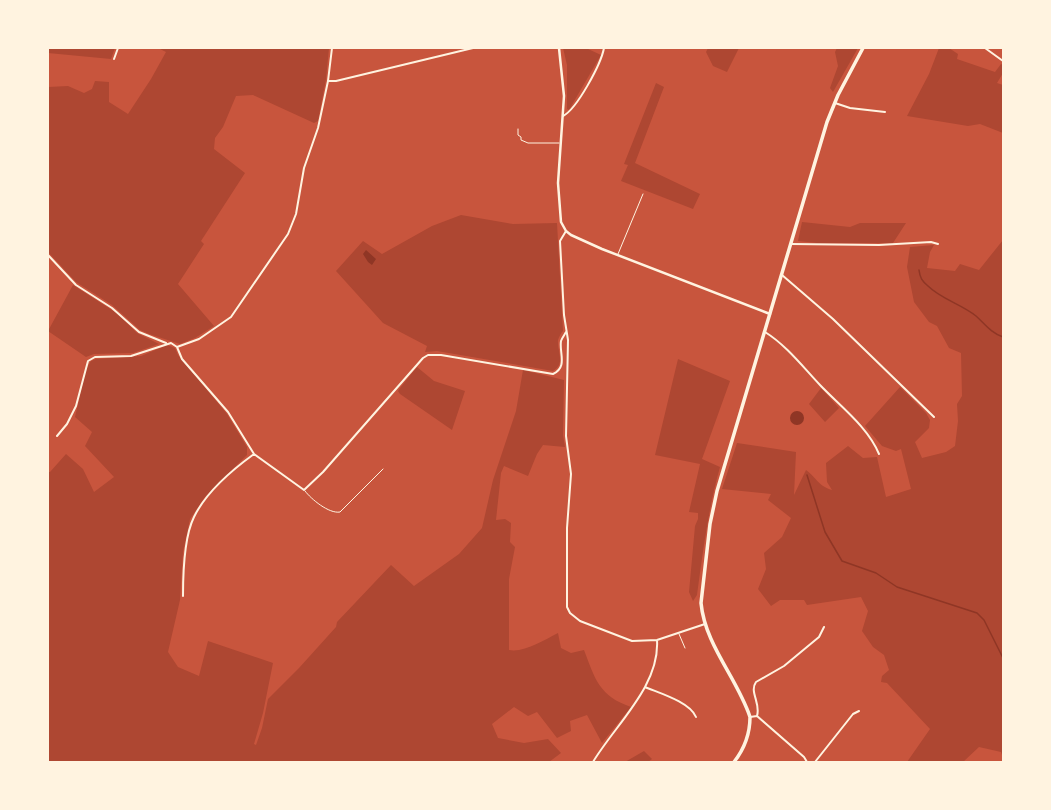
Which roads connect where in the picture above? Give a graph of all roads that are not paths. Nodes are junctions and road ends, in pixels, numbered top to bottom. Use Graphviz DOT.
graph roads {
  1 [pos="118,48"];
  2 [pos="332,48"];
  3 [pos="473,48"];
  4 [pos="559,48"];
  5 [pos="604,48"];
  6 [pos="863,48"];
  7 [pos="985,48"];
  8 [pos="114,58"];
  9 [pos="1003,61"];
  10 [pos="328,81"];
  11 [pos="835,103"];
  12 [pos="885,112"];
  13 [pos="563,116"];
  14 [pos="518,129"];
  15 [pos="561,143"];
  16 [pos="643,194"];
  17 [pos="566,230"];
  18 [pos="791,244"];
  19 [pos="938,244"];
  20 [pos="48,255"];
  21 [pos="618,255"];
  22 [pos="782,275"];
  23 [pos="770,314"];
  24 [pos="566,332"];
  25 [pos="765,332"];
  26 [pos="166,343"];
  27 [pos="177,347"];
  28 [pos="934,417"];
  29 [pos="58,436"];
  30 [pos="254,454"];
  31 [pos="879,454"];
  32 [pos="383,469"];
  33 [pos="304,490"];
  34 [pos="183,596"];
  35 [pos="705,624"];
  36 [pos="824,627"];
  37 [pos="679,634"];
  38 [pos="657,640"];
  39 [pos="685,648"];
  40 [pos="644,687"];
  41 [pos="859,711"];
  42 [pos="757,716"];
  43 [pos="696,717"];
  44 [pos="750,717"];
  45 [pos="593,762"];
  46 [pos="734,762"];
  47 [pos="807,762"];
  48 [pos="815,762"];
  1 -- 8 [label="street"];
  2 -- 10 [label="street"];
  3 -- 10 [label="street"];
  4 -- 13 [label="street"];
  5 -- 13 [label="street"];
  6 -- 11 [label="main road"];
  7 -- 9 [label="street"];
  10 -- 27 [label="street"];
  11 -- 12 [label="street"];
  11 -- 18 [label="main road"];
  13 -- 15 [label="street"];
  14 -- 15 [label="lane"];
  15 -- 17 [label="street"];
  16 -- 21 [label="lane"];
  17 -- 21 [label="street"];
  17 -- 24 [label="street"];
  18 -- 19 [label="street"];
  18 -- 22 [label="main road"];
  20 -- 26 [label="street"];
  21 -- 23 [label="street"];
  22 -- 23 [label="main road"];
  22 -- 28 [label="street"];
  23 -- 25 [label="main road"];
  24 -- 33 [label="street"];
  24 -- 38 [label="street"];
  25 -- 31 [label="street"];
  25 -- 35 [label="main road"];
  26 -- 27 [label="street"];
  26 -- 29 [label="street"];
  27 -- 30 [label="street"];
  30 -- 33 [label="street"];
  30 -- 34 [label="street"];
  32 -- 33 [label="lane"];
  35 -- 37 [label="street"];
  35 -- 44 [label="main road"];
  36 -- 42 [label="street"];
  37 -- 38 [label="street"];
  37 -- 39 [label="lane"];
  38 -- 40 [label="street"];
  40 -- 43 [label="street"];
  40 -- 45 [label="street"];
  41 -- 48 [label="street"];
  42 -- 44 [label="street"];
  42 -- 47 [label="street"];
  44 -- 46 [label="main road"];
}
